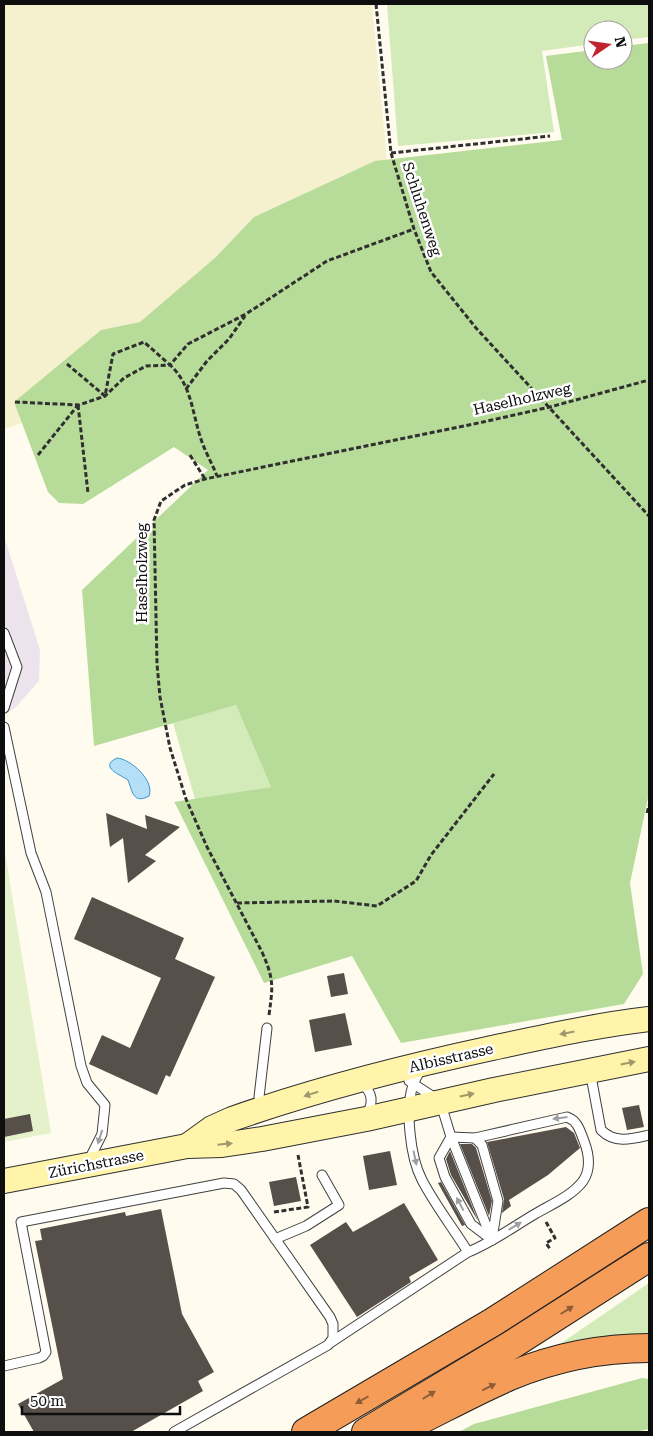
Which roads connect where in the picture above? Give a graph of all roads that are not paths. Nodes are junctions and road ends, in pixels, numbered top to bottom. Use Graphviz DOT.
graph roads {
  1 [pos="4,633"];
  2 [pos="4,708"];
  3 [pos="4,728"];
  4 [pos="649,1019"];
  5 [pos="267,1028"];
  6 [pos="649,1059"];
  7 [pos="425,1063"];
  8 [pos="394,1071"];
  9 [pos="590,1071"];
  10 [pos="357,1080"];
  11 [pos="413,1084"];
  12 [pos="440,1101"];
  13 [pos="409,1110"];
  14 [pos="366,1119"];
  15 [pos="249,1120"];
  16 [pos="649,1135"];
  17 [pos="451,1137"];
  18 [pos="475,1138"];
  19 [pos="187,1146"];
  20 [pos="86,1166"];
  21 [pos="322,1175"];
  22 [pos="4,1181"];
  23 [pos="649,1222"];
  24 [pos="275,1238"];
  25 [pos="492,1240"];
  26 [pos="468,1252"];
  27 [pos="649,1258"];
  28 [pos="328,1345"];
  29 [pos="649,1348"];
  30 [pos="4,1366"];
  31 [pos="174,1432"];
  32 [pos="306,1432"];
  33 [pos="366,1432"];
  34 [pos="395,1432"];
  1 -- 2 [label="lane"];
  3 -- 20 [label="lane, one-way"];
  4 -- 7 [label="main road, Albisstrasse, one-way"];
  5 -- 15 [label="lane"];
  9 -- 6 [label="main road, one-way"];
  7 -- 8 [label="main road, Albisstrasse"];
  7 -- 11 [label="lane"];
  8 -- 10 [label="main road, Albisstrasse"];
  8 -- 11 [label="lane"];
  12 -- 9 [label="main road, one-way"];
  9 -- 16 [label="lane"];
  10 -- 14 [label="lane"];
  10 -- 15 [label="main road, Albisstrasse, one-way"];
  11 -- 12 [label="lane"];
  11 -- 13 [label="lane"];
  12 -- 13 [label="main road"];
  12 -- 17 [label="lane"];
  13 -- 14 [label="main road"];
  13 -- 26 [label="lane, one-way"];
  14 -- 15 [label="main road"];
  15 -- 19 [label="main road, Zürichstrasse"];
  19 -- 15 [label="main road, Zürichstrasse, one-way"];
  17 -- 18 [label="lane"];
  17 -- 25 [label="lane"];
  25 -- 17 [label="lane, one-way"];
  18 -- 25 [label="lane"];
  25 -- 18 [label="lane, one-way"];
  19 -- 20 [label="main road, Zürichstrasse"];
  20 -- 22 [label="main road, Zürichstrasse"];
  21 -- 24 [label="lane"];
  23 -- 32 [label="highway, one-way"];
  24 -- 28 [label="lane"];
  24 -- 30 [label="lane"];
  25 -- 26 [label="lane"];
  26 -- 28 [label="lane"];
  33 -- 27 [label="highway, one-way"];
  28 -- 31 [label="lane"];
  34 -- 29 [label="highway, one-way"];
}
